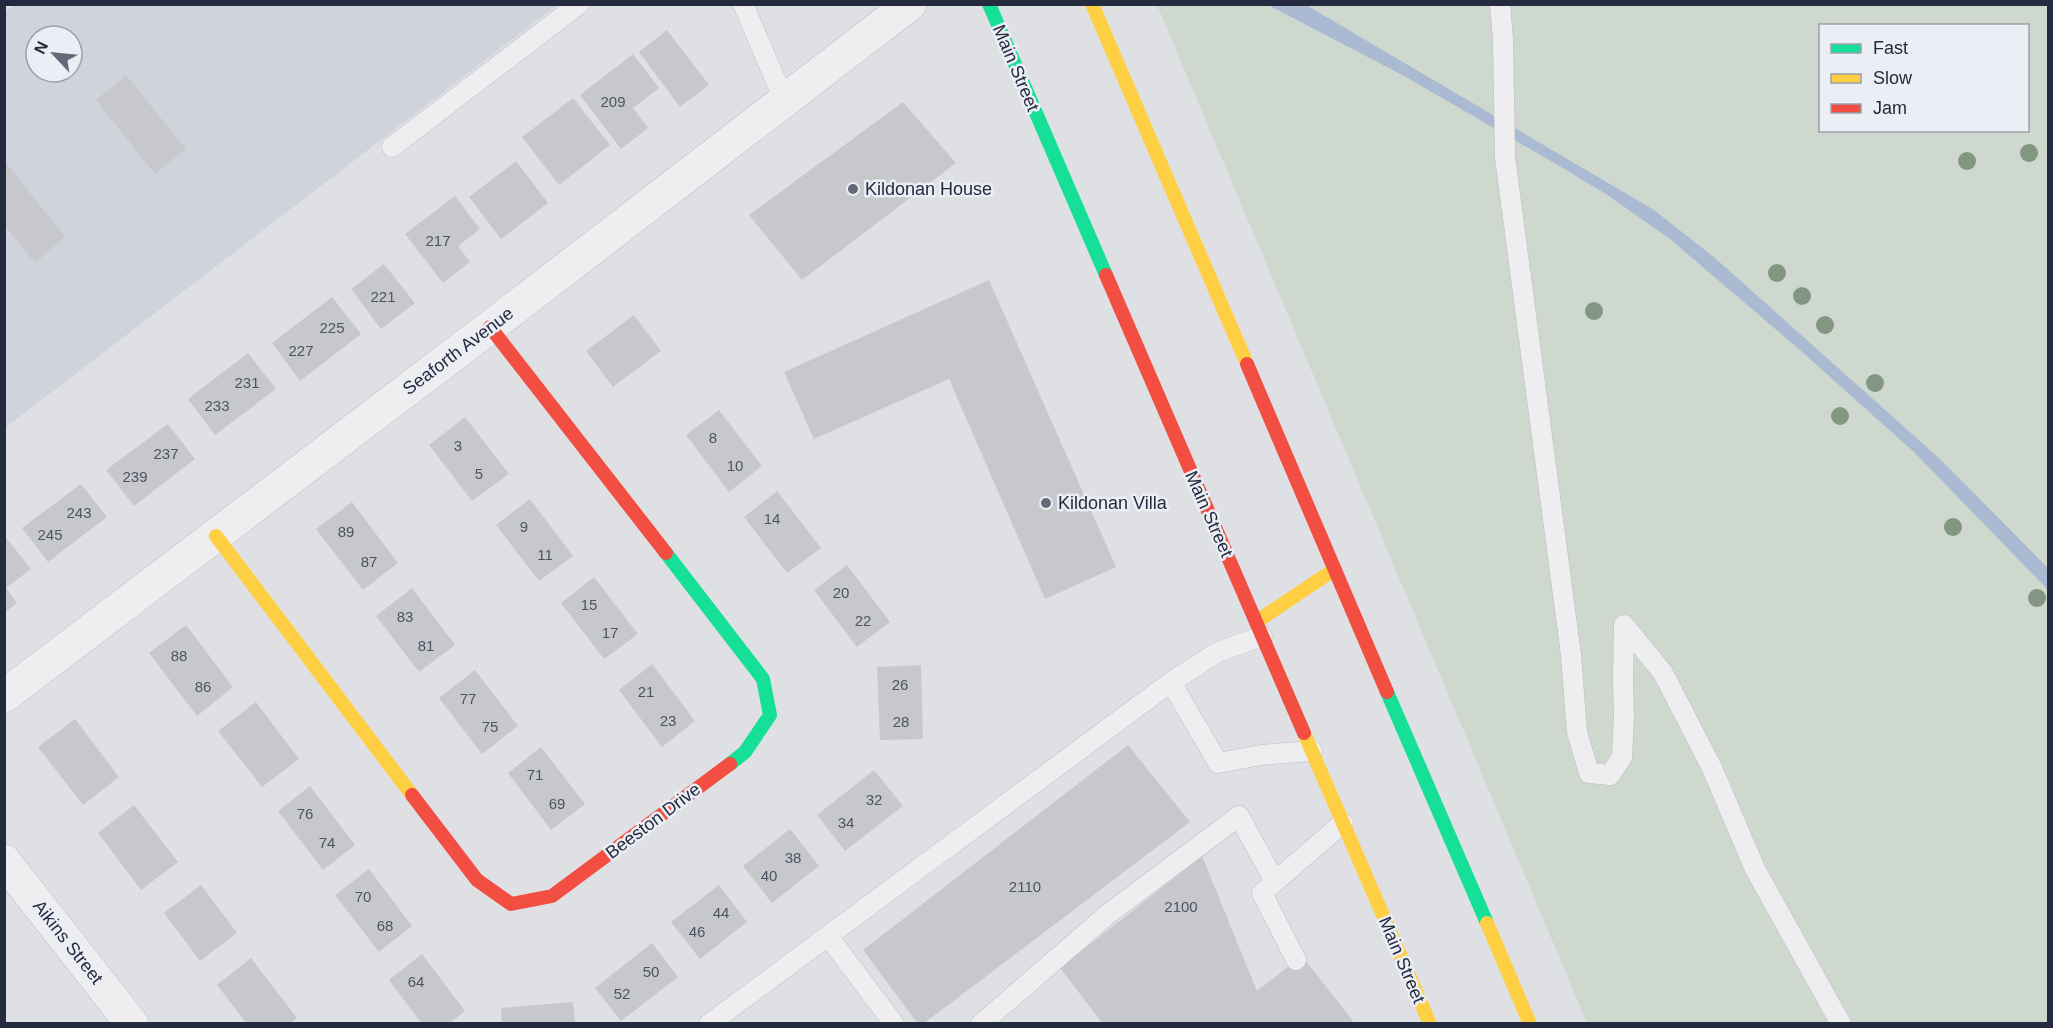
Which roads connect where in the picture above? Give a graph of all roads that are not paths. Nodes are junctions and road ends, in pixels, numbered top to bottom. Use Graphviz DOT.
graph roads {
  1 [pos="579,4"];
  2 [pos="743,4"];
  3 [pos="910,4"];
  4 [pos="989,4"];
  5 [pos="1092,4"];
  6 [pos="1500,4"];
  7 [pos="784,100"];
  8 [pos="392,147"];
  9 [pos="490,327"];
  10 [pos="216,536"];
  11 [pos="1335,569"];
  12 [pos="1259,629"];
  13 [pos="1171,682"];
  14 [pos="4,696"];
  15 [pos="1312,751"];
  16 [pos="1343,823"];
  17 [pos="4,861"];
  18 [pos="1275,882"];
  19 [pos="828,936"];
  20 [pos="1296,960"];
  21 [pos="132,1023"];
  22 [pos="709,1023"];
  23 [pos="894,1023"];
  24 [pos="981,1023"];
  25 [pos="1430,1023"];
  26 [pos="1530,1023"];
  27 [pos="1841,1023"];
  1 -- 8 [label="lane"];
  2 -- 7 [label="lane"];
  3 -- 7 [label="street, Seaforth Avenue"];
  4 -- 12 [label="main road, Main Street"];
  5 -- 11 [label="main road"];
  6 -- 27 [label="lane"];
  7 -- 9 [label="street, Seaforth Avenue"];
  9 -- 10 [label="street, Seaforth Avenue"];
  9 -- 10 [label="main road, Beeston Drive"];
  10 -- 14 [label="street, Seaforth Avenue"];
  11 -- 12 [label="main road"];
  11 -- 26 [label="main road"];
  12 -- 13 [label="lane"];
  12 -- 15 [label="main road, Main Street"];
  13 -- 15 [label="lane"];
  13 -- 19 [label="lane"];
  15 -- 16 [label="main road, Main Street"];
  16 -- 18 [label="lane"];
  16 -- 25 [label="main road, Main Street"];
  17 -- 21 [label="street, Aikins Street"];
  18 -- 20 [label="lane"];
  18 -- 24 [label="lane"];
  19 -- 22 [label="lane"];
  19 -- 23 [label="lane"];
}
